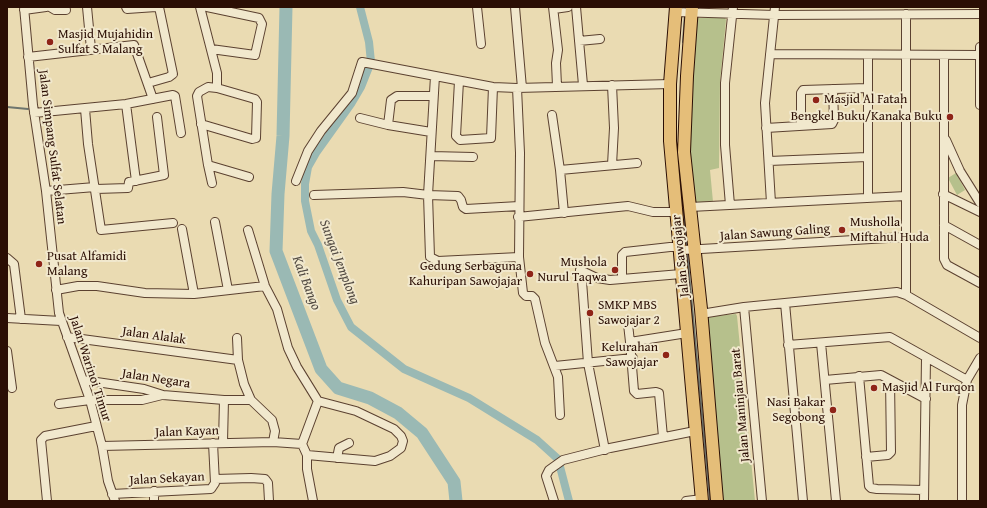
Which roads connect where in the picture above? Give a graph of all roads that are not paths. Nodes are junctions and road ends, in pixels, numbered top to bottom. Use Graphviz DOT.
graph roads {
  1 [pos="46,7"];
  2 [pos="50,7"];
  3 [pos="87,7"];
  4 [pos="126,7"];
  5 [pos="156,7"];
  6 [pos="159,7"];
  7 [pos="200,7"];
  8 [pos="207,7"];
  9 [pos="477,7"];
  10 [pos="515,7"];
  11 [pos="568,7"];
  12 [pos="576,7"];
  13 [pos="24,8"];
  14 [pos="554,8"];
  15 [pos="66,10"];
  16 [pos="732,10"];
  17 [pos="684,11"];
  18 [pos="775,11"];
  19 [pos="906,14"];
  20 [pos="980,14"];
  21 [pos="600,39"];
  22 [pos="579,41"];
  23 [pos="481,44"];
  24 [pos="980,47"];
  25 [pos="91,49"];
  26 [pos="211,49"];
  27 [pos="770,54"];
  28 [pos="868,55"];
  29 [pos="944,55"];
  30 [pos="980,55"];
  31 [pos="906,56"];
  32 [pos="28,57"];
  33 [pos="435,76"];
  34 [pos="459,81"];
  35 [pos="148,84"];
  36 [pos="670,84"];
  37 [pos="583,85"];
  38 [pos="612,85"];
  39 [pos="557,86"];
  40 [pos="493,87"];
  41 [pos="217,88"];
  42 [pos="520,88"];
  43 [pos="867,88"];
  44 [pos="834,89"];
  45 [pos="433,96"];
  46 [pos="153,99"];
  47 [pos="126,104"];
  48 [pos="980,105"];
  49 [pos="86,109"];
  50 [pos="34,113"];
  51 [pos="552,115"];
  52 [pos="158,117"];
  53 [pos="360,118"];
  54 [pos="201,124"];
  55 [pos="388,125"];
  56 [pos="802,126"];
  57 [pos="766,128"];
  58 [pos="431,132"];
  59 [pos="181,133"];
  60 [pos="944,136"];
  61 [pos="431,156"];
  62 [pos="867,156"];
  63 [pos="473,157"];
  64 [pos="769,161"];
  65 [pos="637,163"];
  66 [pos="208,165"];
  67 [pos="612,165"];
  68 [pos="560,170"];
  69 [pos="249,177"];
  70 [pos="136,181"];
  71 [pos="296,181"];
  72 [pos="212,183"];
  73 [pos="96,188"];
  74 [pos="46,191"];
  75 [pos="682,191"];
  76 [pos="944,194"];
  77 [pos="314,195"];
  78 [pos="428,195"];
  79 [pos="906,196"];
  80 [pos="868,198"];
  81 [pos="771,203"];
  82 [pos="980,203"];
  83 [pos="730,205"];
  84 [pos="519,206"];
  85 [pos="690,207"];
  86 [pos="675,212"];
  87 [pos="980,212"];
  88 [pos="564,213"];
  89 [pos="518,217"];
  90 [pos="215,222"];
  91 [pos="173,223"];
  92 [pos="944,225"];
  93 [pos="182,229"];
  94 [pos="248,230"];
  95 [pos="906,237"];
  96 [pos="980,245"];
  97 [pos="687,249"];
  98 [pos="519,257"];
  99 [pos="7,258"];
  100 [pos="681,274"];
  101 [pos="622,279"];
  102 [pos="980,283"];
  103 [pos="265,286"];
  104 [pos="56,290"];
  105 [pos="228,290"];
  106 [pos="194,294"];
  107 [pos="906,295"];
  108 [pos="785,303"];
  109 [pos="744,307"];
  110 [pos="694,310"];
  111 [pos="7,318"];
  112 [pos="21,319"];
  113 [pos="61,321"];
  114 [pos="628,324"];
  115 [pos="688,333"];
  116 [pos="67,337"];
  117 [pos="237,338"];
  118 [pos="980,338"];
  119 [pos="630,342"];
  120 [pos="822,342"];
  121 [pos="788,345"];
  122 [pos="7,351"];
  123 [pos="633,358"];
  124 [pos="926,358"];
  125 [pos="980,358"];
  126 [pos="238,360"];
  127 [pos="588,363"];
  128 [pos="555,366"];
  129 [pos="859,376"];
  130 [pos="83,380"];
  131 [pos="826,380"];
  132 [pos="890,380"];
  133 [pos="968,380"];
  134 [pos="12,388"];
  135 [pos="163,395"];
  136 [pos="926,399"];
  137 [pos="90,400"];
  138 [pos="224,400"];
  139 [pos="251,400"];
  140 [pos="318,401"];
  141 [pos="59,404"];
  142 [pos="560,415"];
  143 [pos="96,426"];
  144 [pos="695,431"];
  145 [pos="663,438"];
  146 [pos="223,442"];
  147 [pos="273,442"];
  148 [pos="212,443"];
  149 [pos="349,443"];
  150 [pos="302,444"];
  151 [pos="102,446"];
  152 [pos="605,450"];
  153 [pos="307,455"];
  154 [pos="866,457"];
  155 [pos="337,458"];
  156 [pos="707,473"];
  157 [pos="215,480"];
  158 [pos="924,490"];
  159 [pos="154,491"];
  160 [pos="114,497"];
  161 [pos="702,500"];
  162 [pos="47,501"];
  163 [pos="154,501"];
  164 [pos="269,501"];
  165 [pos="314,501"];
  166 [pos="554,501"];
  167 [pos="686,501"];
  168 [pos="717,501"];
  169 [pos="762,501"];
  170 [pos="803,501"];
  171 [pos="836,501"];
  172 [pos="924,501"];
  173 [pos="962,501"];
  1 -- 13 [label="street"];
  2 -- 15 [label="street"];
  3 -- 25 [label="street"];
  4 -- 5 [label="street"];
  6 -- 35 [label="street"];
  7 -- 26 [label="street"];
  8 -- 26 [label="street"];
  9 -- 23 [label="street"];
  10 -- 42 [label="street"];
  11 -- 14 [label="street"];
  12 -- 22 [label="street"];
  13 -- 32 [label="street, Jalan Simpang Sulfat Selatan"];
  14 -- 39 [label="street"];
  16 -- 17 [label="street"];
  16 -- 18 [label="street"];
  16 -- 83 [label="street"];
  17 -- 36 [label="main road, Jalan Sawojajar"];
  17 -- 75 [label="main road, Jalan Sawojajar"];
  18 -- 19 [label="street"];
  18 -- 27 [label="street"];
  19 -- 20 [label="street"];
  19 -- 31 [label="street"];
  21 -- 22 [label="street"];
  22 -- 37 [label="street"];
  24 -- 30 [label="street"];
  25 -- 32 [label="street"];
  25 -- 35 [label="street"];
  26 -- 41 [label="street"];
  27 -- 28 [label="street"];
  27 -- 57 [label="street"];
  28 -- 31 [label="street"];
  28 -- 43 [label="street"];
  29 -- 30 [label="street"];
  29 -- 31 [label="street"];
  29 -- 60 [label="street"];
  30 -- 48 [label="street"];
  31 -- 79 [label="street"];
  32 -- 50 [label="street, Jalan Simpang Sulfat Selatan"];
  33 -- 34 [label="street"];
  33 -- 45 [label="street"];
  33 -- 71 [label="street"];
  34 -- 40 [label="street"];
  34 -- 40 [label="street"];
  35 -- 46 [label="street"];
  36 -- 38 [label="street"];
  36 -- 75 [label="main road, Jalan Sawojajar"];
  37 -- 38 [label="street"];
  37 -- 39 [label="street"];
  38 -- 67 [label="street"];
  39 -- 42 [label="street"];
  40 -- 42 [label="street"];
  41 -- 54 [label="street"];
  41 -- 54 [label="street"];
  42 -- 84 [label="street"];
  43 -- 44 [label="street"];
  43 -- 62 [label="street"];
  44 -- 56 [label="street"];
  44 -- 56 [label="street"];
  45 -- 55 [label="street"];
  45 -- 58 [label="street"];
  46 -- 47 [label="street"];
  46 -- 59 [label="street"];
  47 -- 49 [label="street"];
  47 -- 70 [label="street"];
  49 -- 50 [label="street"];
  49 -- 73 [label="street"];
  50 -- 74 [label="street, Jalan Simpang Sulfat Selatan"];
  51 -- 68 [label="street"];
  52 -- 70 [label="street"];
  53 -- 55 [label="street"];
  54 -- 66 [label="street"];
  55 -- 58 [label="street"];
  56 -- 57 [label="street"];
  57 -- 64 [label="street"];
  58 -- 61 [label="street"];
  60 -- 76 [label="street"];
  60 -- 82 [label="street"];
  61 -- 63 [label="street"];
  61 -- 78 [label="street"];
  62 -- 64 [label="street"];
  62 -- 80 [label="street"];
  64 -- 81 [label="street"];
  65 -- 67 [label="street"];
  66 -- 69 [label="street"];
  66 -- 72 [label="street"];
  67 -- 68 [label="street"];
  68 -- 88 [label="street"];
  70 -- 73 [label="street"];
  73 -- 74 [label="street"];
  73 -- 91 [label="street"];
  74 -- 104 [label="street, Jalan Simpang Sulfat Selatan"];
  75 -- 85 [label="main road, Jalan Sawojajar"];
  75 -- 86 [label="main road, Jalan Sawojajar"];
  76 -- 87 [label="street"];
  76 -- 92 [label="street"];
  77 -- 78 [label="street"];
  78 -- 84 [label="street"];
  78 -- 98 [label="street"];
  79 -- 80 [label="street"];
  79 -- 95 [label="street"];
  80 -- 81 [label="street"];
  81 -- 83 [label="street"];
  83 -- 85 [label="street"];
  84 -- 89 [label="street"];
  85 -- 97 [label="main road, Jalan Sawojajar"];
  86 -- 88 [label="street"];
  86 -- 97 [label="main road, Jalan Sawojajar"];
  88 -- 89 [label="street"];
  89 -- 98 [label="street"];
  90 -- 105 [label="street"];
  92 -- 96 [label="street"];
  92 -- 102 [label="street"];
  93 -- 106 [label="street"];
  94 -- 103 [label="street"];
  95 -- 97 [label="street, Jalan Sawung Galing"];
  95 -- 107 [label="street"];
  97 -- 100 [label="main road, Jalan Sawojajar"];
  97 -- 101 [label="street, Jalan Sawung Galing"];
  97 -- 110 [label="main road, Jalan Sawojajar"];
  98 -- 128 [label="street"];
  99 -- 112 [label="street"];
  100 -- 101 [label="street"];
  100 -- 110 [label="main road, Jalan Sawojajar"];
  101 -- 127 [label="street"];
  103 -- 105 [label="street"];
  103 -- 140 [label="street"];
  104 -- 106 [label="street"];
  104 -- 113 [label="street, Jalan Warinoi Timur"];
  105 -- 106 [label="street"];
  107 -- 108 [label="street"];
  107 -- 118 [label="street"];
  108 -- 109 [label="street"];
  108 -- 121 [label="street"];
  109 -- 110 [label="street"];
  109 -- 169 [label="street, Jalan Maninjau Barat"];
  110 -- 115 [label="main road, Jalan Sawojajar"];
  110 -- 156 [label="main road, Jalan Sawojajar"];
  111 -- 112 [label="street"];
  112 -- 113 [label="street"];
  113 -- 116 [label="street, Jalan Warinoi Timur"];
  114 -- 119 [label="street"];
  115 -- 119 [label="street"];
  115 -- 144 [label="main road, Jalan Sawojajar"];
  116 -- 126 [label="street, Jalan Alalak"];
  116 -- 130 [label="street, Jalan Warinoi Timur"];
  117 -- 126 [label="street"];
  119 -- 123 [label="street"];
  120 -- 121 [label="street"];
  120 -- 124 [label="street"];
  120 -- 131 [label="street"];
  121 -- 170 [label="street"];
  122 -- 134 [label="street"];
  123 -- 127 [label="street"];
  123 -- 145 [label="street"];
  124 -- 133 [label="street"];
  124 -- 136 [label="street"];
  125 -- 133 [label="street"];
  126 -- 139 [label="street"];
  127 -- 128 [label="street"];
  127 -- 152 [label="street"];
  128 -- 142 [label="street"];
  129 -- 131 [label="street"];
  129 -- 132 [label="street"];
  129 -- 154 [label="street"];
  130 -- 135 [label="street, Jalan Negara"];
  130 -- 137 [label="street, Jalan Warinoi Timur"];
  131 -- 171 [label="street"];
  132 -- 136 [label="street"];
  132 -- 154 [label="street"];
  133 -- 173 [label="street"];
  135 -- 137 [label="street"];
  135 -- 138 [label="street, Jalan Negara"];
  136 -- 158 [label="street"];
  137 -- 141 [label="street"];
  137 -- 143 [label="street, Jalan Warinoi Timur"];
  138 -- 139 [label="street, Jalan Negara"];
  138 -- 146 [label="street"];
  139 -- 147 [label="street"];
  140 -- 150 [label="street"];
  140 -- 155 [label="street"];
  143 -- 151 [label="street, Jalan Warinoi Timur"];
  143 -- 162 [label="street"];
  144 -- 145 [label="street"];
  144 -- 156 [label="main road, Jalan Sawojajar"];
  145 -- 152 [label="street"];
  146 -- 147 [label="street, Jalan Kayan"];
  146 -- 148 [label="street, Jalan Kayan"];
  147 -- 150 [label="street, Jalan Kayan"];
  148 -- 151 [label="street, Jalan Kayan"];
  148 -- 157 [label="street"];
  149 -- 155 [label="street"];
  150 -- 153 [label="street"];
  151 -- 160 [label="street, Jalan Warinoi Timur"];
  152 -- 166 [label="street"];
  153 -- 155 [label="street"];
  153 -- 165 [label="street"];
  154 -- 158 [label="street"];
  156 -- 161 [label="main road, Jalan Sawojajar"];
  156 -- 168 [label="main road, Jalan Sawojajar"];
  157 -- 159 [label="street, Jalan Sekayan"];
  157 -- 164 [label="street, Jalan Sekayan"];
  158 -- 172 [label="street"];
  159 -- 160 [label="street, Jalan Sekayan"];
  159 -- 163 [label="street"];
  161 -- 167 [label="street"];
}
